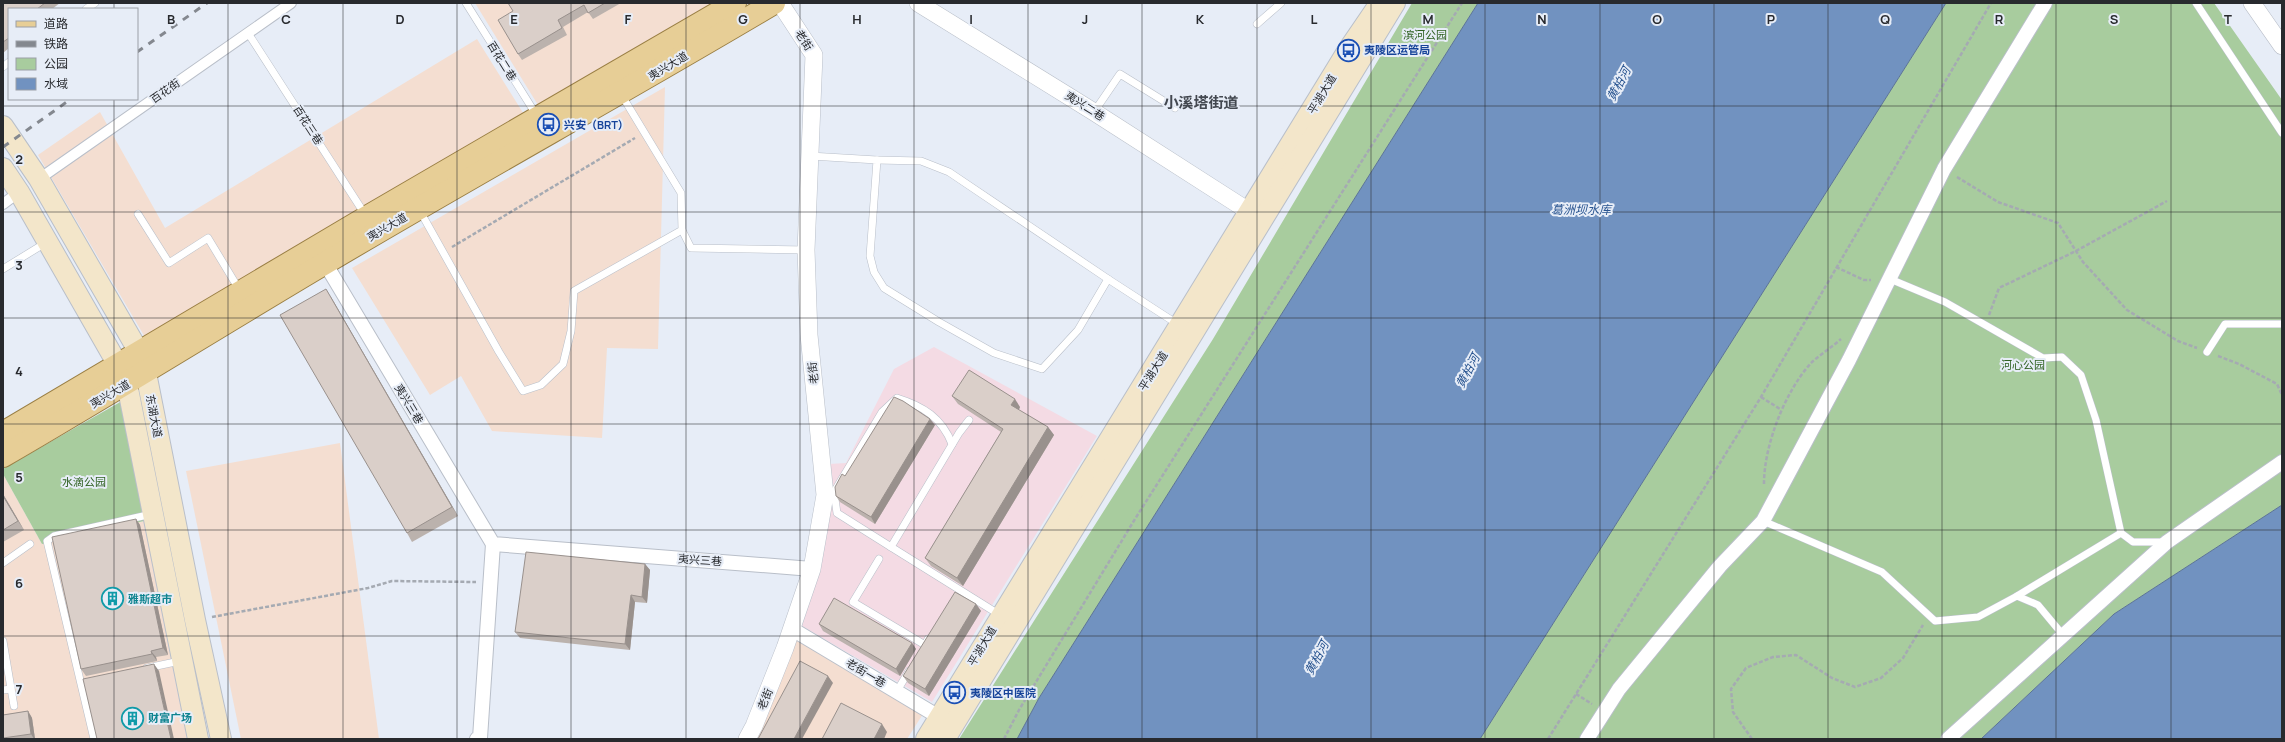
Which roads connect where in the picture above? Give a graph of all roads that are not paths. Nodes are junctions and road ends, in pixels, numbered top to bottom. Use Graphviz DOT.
graph roads {
  1 [pos="291,3"];
  2 [pos="466,3"];
  3 [pos="735,3"];
  4 [pos="774,3"];
  5 [pos="780,3"];
  6 [pos="918,3"];
  7 [pos="1281,3"];
  8 [pos="1380,3"];
  9 [pos="1395,3"];
  10 [pos="2044,3"];
  11 [pos="2196,3"];
  12 [pos="2252,3"];
  13 [pos="1257,24"];
  14 [pos="248,33"];
  15 [pos="2282,46"];
  16 [pos="621,94"];
  17 [pos="1175,108"];
  18 [pos="1094,112"];
  19 [pos="538,118"];
  20 [pos="3,126"];
  21 [pos="2282,133"];
  22 [pos="810,156"];
  23 [pos="877,160"];
  24 [pos="3,168"];
  25 [pos="39,179"];
  26 [pos="19,192"];
  27 [pos="3,204"];
  28 [pos="419,208"];
  29 [pos="1250,212"];
  30 [pos="138,214"];
  31 [pos="367,217"];
  32 [pos="682,230"];
  33 [pos="47,242"];
  34 [pos="806,250"];
  35 [pos="325,263"];
  36 [pos="3,269"];
  37 [pos="1108,279"];
  38 [pos="1890,279"];
  39 [pos="241,292"];
  40 [pos="2282,324"];
  41 [pos="1181,326"];
  42 [pos="139,352"];
  43 [pos="2207,352"];
  44 [pos="146,373"];
  45 [pos="122,375"];
  46 [pos="969,420"];
  47 [pos="3,433"];
  48 [pos="952,444"];
  49 [pos="3,456"];
  50 [pos="2282,462"];
  51 [pos="153,514"];
  52 [pos="1763,521"];
  53 [pos="2121,533"];
  54 [pos="2167,542"];
  55 [pos="30,544"];
  56 [pos="493,544"];
  57 [pos="891,547"];
  58 [pos="880,559"];
  59 [pos="3,563"];
  60 [pos="812,569"];
  61 [pos="2017,596"];
  62 [pos="1001,616"];
  63 [pos="792,629"];
  64 [pos="932,632"];
  65 [pos="2063,635"];
  66 [pos="3,641"];
  67 [pos="182,660"];
  68 [pos="913,665"];
  69 [pos="138,670"];
  70 [pos="11,689"];
  71 [pos="3,690"];
  72 [pos="897,691"];
  73 [pos="14,706"];
  74 [pos="940,717"];
  75 [pos="94,739"];
  76 [pos="198,739"];
  77 [pos="222,739"];
  78 [pos="479,739"];
  79 [pos="746,739"];
  80 [pos="926,739"];
  81 [pos="945,739"];
  82 [pos="1587,739"];
  83 [pos="1948,739"];
  1 -- 14 [label="street, 百花街"];
  2 -- 19 [label="lane, 百花二巷"];
  3 -- 19 [label="main road, 夷兴大道"];
  4 -- 16 [label="main road, 夷兴大道"];
  5 -- 22 [label="street, 老街"];
  6 -- 18 [label="street, 夷兴二巷"];
  7 -- 13 [label="lane"];
  8 -- 29 [label="main road, 平湖大道"];
  9 -- 81 [label="main road, 平湖大道"];
  10 -- 38 [label="street"];
  11 -- 21 [label="lane"];
  12 -- 15 [label="street"];
  14 -- 25 [label="street, 百花街"];
  14 -- 31 [label="lane, 百花三巷"];
  16 -- 28 [label="main road, 夷兴大道"];
  16 -- 32 [label="lane"];
  17 -- 18 [label="lane"];
  18 -- 29 [label="street, 夷兴二巷"];
  19 -- 31 [label="main road, 夷兴大道"];
  20 -- 25 [label="main road, 东湖大道"];
  22 -- 23 [label="lane"];
  22 -- 34 [label="street, 老街"];
  23 -- 37 [label="lane"];
  23 -- 37 [label="lane"];
  24 -- 26 [label="main road, 东湖大道"];
  25 -- 42 [label="main road, 东湖大道"];
  26 -- 27 [label="street"];
  26 -- 33 [label="main road, 东湖大道"];
  28 -- 32 [label="lane"];
  28 -- 35 [label="main road, 夷兴大道"];
  29 -- 41 [label="main road, 平湖大道"];
  30 -- 39 [label="lane"];
  31 -- 39 [label="main road, 夷兴大道"];
  32 -- 34 [label="lane"];
  33 -- 36 [label="lane"];
  33 -- 45 [label="main road, 东湖大道"];
  34 -- 60 [label="street, 老街"];
  35 -- 44 [label="main road, 夷兴大道"];
  35 -- 56 [label="street, 夷兴三巷"];
  37 -- 41 [label="lane"];
  38 -- 52 [label="street"];
  38 -- 53 [label="lane"];
  39 -- 42 [label="main road, 夷兴大道"];
  40 -- 43 [label="lane"];
  41 -- 62 [label="main road, 平湖大道"];
  42 -- 44 [label="main road, 东湖大道"];
  42 -- 45 [label="main road, 夷兴大道"];
  44 -- 45 [label="main road, 夷兴大道"];
  44 -- 77 [label="main road, 东湖大道"];
  45 -- 47 [label="main road, 夷兴大道"];
  45 -- 49 [label="main road, 夷兴大道"];
  45 -- 51 [label="main road, 东湖大道"];
  46 -- 48 [label="lane"];
  48 -- 57 [label="lane"];
  48 -- 57 [label="lane"];
  50 -- 54 [label="street"];
  51 -- 67 [label="main road, 东湖大道"];
  51 -- 75 [label="lane"];
  52 -- 61 [label="lane"];
  52 -- 82 [label="street"];
  53 -- 54 [label="lane"];
  53 -- 61 [label="lane"];
  54 -- 65 [label="street"];
  55 -- 59 [label="lane"];
  56 -- 60 [label="street, 夷兴三巷"];
  56 -- 78 [label="street"];
  57 -- 62 [label="lane"];
  58 -- 64 [label="lane"];
  60 -- 63 [label="street, 老街"];
  61 -- 65 [label="lane"];
  62 -- 74 [label="main road, 平湖大道"];
  63 -- 72 [label="street, 老街一巷"];
  63 -- 79 [label="street, 老街"];
  65 -- 83 [label="street"];
  66 -- 70 [label="lane"];
  67 -- 69 [label="lane"];
  67 -- 76 [label="main road, 东湖大道"];
  68 -- 72 [label="lane"];
  70 -- 71 [label="lane"];
  70 -- 73 [label="lane"];
  72 -- 74 [label="street, 老街一巷"];
  74 -- 80 [label="main road, 平湖大道"];
}
